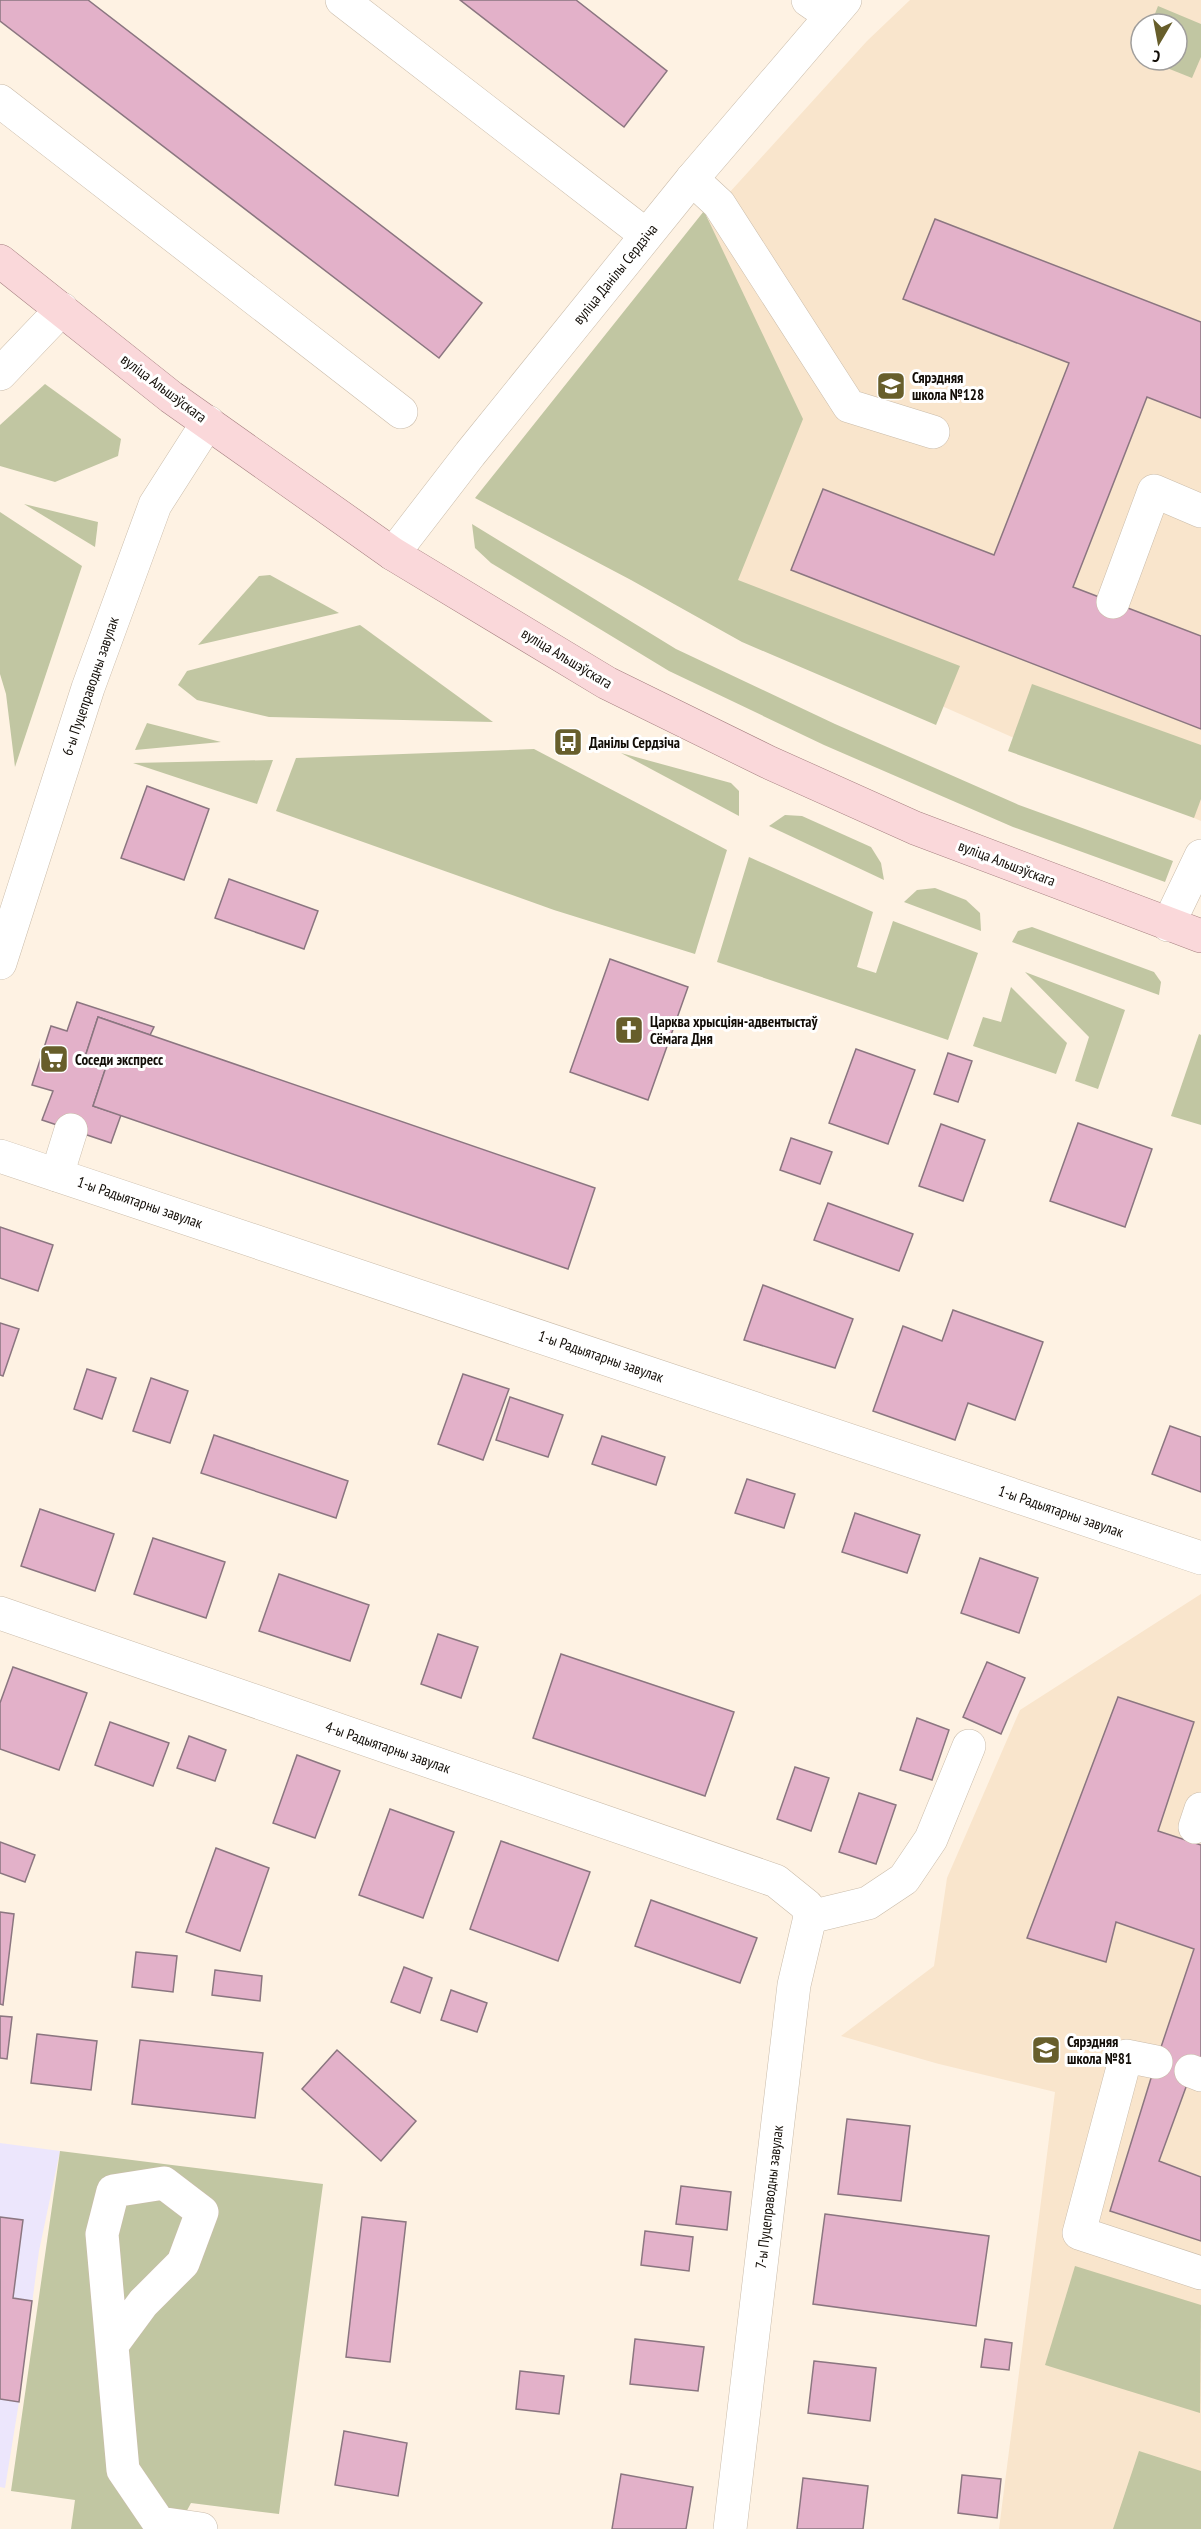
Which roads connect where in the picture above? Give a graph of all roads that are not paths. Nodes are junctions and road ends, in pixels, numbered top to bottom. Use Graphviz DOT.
graph roads {
  1 [pos="342,0"];
  2 [pos="828,5"];
  3 [pos="0,101"];
  4 [pos="692,179"];
  5 [pos="646,236"];
  6 [pos="0,261"];
  7 [pos="62,309"];
  8 [pos="0,374"];
  9 [pos="401,412"];
  10 [pos="208,422"];
  11 [pos="933,432"];
  12 [pos="1201,511"];
  13 [pos="393,554"];
  14 [pos="1113,602"];
  15 [pos="1201,856"];
  16 [pos="1168,925"];
  17 [pos="1201,936"];
  18 [pos="0,963"];
  19 [pos="71,1130"];
  20 [pos="0,1156"];
  21 [pos="57,1175"];
  22 [pos="1201,1558"];
  23 [pos="0,1613"];
  24 [pos="969,1746"];
  25 [pos="810,1917"];
  26 [pos="1156,2062"];
  27 [pos="1201,2273"];
  28 [pos="112,2345"];
  29 [pos="201,2529"];
  30 [pos="730,2529"];
  1 -- 5 [label="street"];
  2 -- 4 [label="street, вуліца Данілы Сердзіча"];
  3 -- 9 [label="street"];
  4 -- 5 [label="street, вуліца Данілы Сердзіча"];
  4 -- 11 [label="street"];
  5 -- 13 [label="street, вуліца Данілы Сердзіча"];
  6 -- 7 [label="main road, вуліца Альшэўскага"];
  7 -- 8 [label="street"];
  7 -- 10 [label="main road, вуліца Альшэўскага"];
  10 -- 13 [label="main road, вуліца Альшэўскага"];
  10 -- 18 [label="street, 6-ы Пуцеправодны завулак"];
  12 -- 14 [label="street"];
  13 -- 16 [label="main road, вуліца Альшэўскага"];
  15 -- 16 [label="street"];
  16 -- 17 [label="main road, вуліца Альшэўскага"];
  19 -- 21 [label="street"];
  20 -- 21 [label="street, 1-ы Радыятарны завулак"];
  21 -- 22 [label="street, 1-ы Радыятарны завулак"];
  23 -- 25 [label="street, 4-ы Радыятарны завулак"];
  24 -- 25 [label="street"];
  25 -- 30 [label="street, 7-ы Пуцеправодны завулак"];
  26 -- 27 [label="street"];
  28 -- 28 [label="street"];
  28 -- 29 [label="street"];
}
